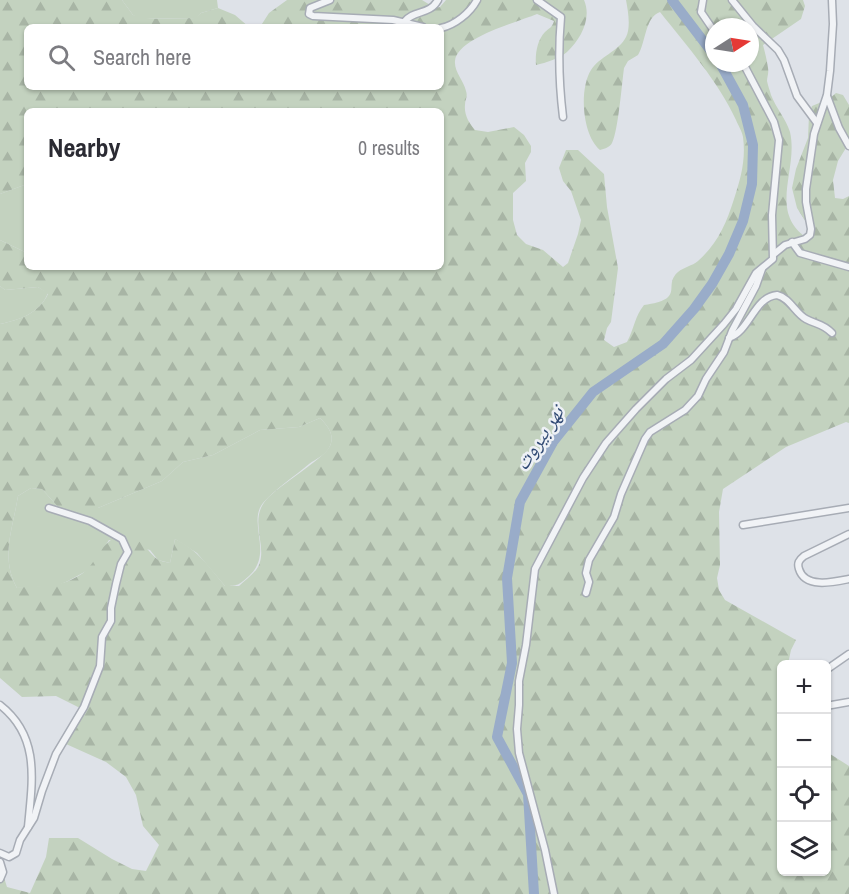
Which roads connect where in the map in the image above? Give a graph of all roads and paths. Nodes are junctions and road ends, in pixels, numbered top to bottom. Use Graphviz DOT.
graph roads {
  1 [pos="330,0"];
  2 [pos="438,0"];
  3 [pos="477,0"];
  4 [pos="537,0"];
  5 [pos="703,0"];
  6 [pos="732,0"];
  7 [pos="832,0"];
  8 [pos="705,18"];
  9 [pos="404,22"];
  10 [pos="412,24"];
  11 [pos="444,28"];
  12 [pos="748,72"];
  13 [pos="827,95"];
  14 [pos="563,117"];
  15 [pos="817,123"];
  16 [pos="849,146"];
  17 [pos="792,242"];
  18 [pos="774,254"];
  19 [pos="849,267"];
  20 [pos="762,268"];
  21 [pos="832,333"];
  22 [pos="729,338"];
  23 [pos="49,508"];
  24 [pos="849,508"];
  25 [pos="743,525"];
  26 [pos="849,534"];
  27 [pos="849,579"];
  28 [pos="586,593"];
  29 [pos="849,654"];
  30 [pos="831,667"];
  31 [pos="849,702"];
  32 [pos="0,705"];
  33 [pos="831,705"];
  34 [pos="27,828"];
  35 [pos="0,853"];
  36 [pos="0,862"];
  37 [pos="0,879"];
  38 [pos="554,894"];
  1 -- 9 [label="street"];
  2 -- 9 [label="street"];
  3 -- 11 [label="street"];
  4 -- 14 [label="street"];
  5 -- 8 [label="street"];
  6 -- 15 [label="street"];
  7 -- 13 [label="street"];
  9 -- 10 [label="street"];
  12 -- 18 [label="street"];
  13 -- 15 [label="street"];
  13 -- 16 [label="street"];
  15 -- 17 [label="street"];
  17 -- 18 [label="street"];
  17 -- 19 [label="street"];
  18 -- 20 [label="street"];
  20 -- 22 [label="street"];
  20 -- 38 [label="street"];
  21 -- 22 [label="street"];
  22 -- 28 [label="street"];
  23 -- 34 [label="street"];
  24 -- 25 [label="street"];
  26 -- 27 [label="street"];
  29 -- 30 [label="street"];
  31 -- 33 [label="street"];
  32 -- 34 [label="street"];
  34 -- 35 [label="street"];
  36 -- 37 [label="street"];
}
